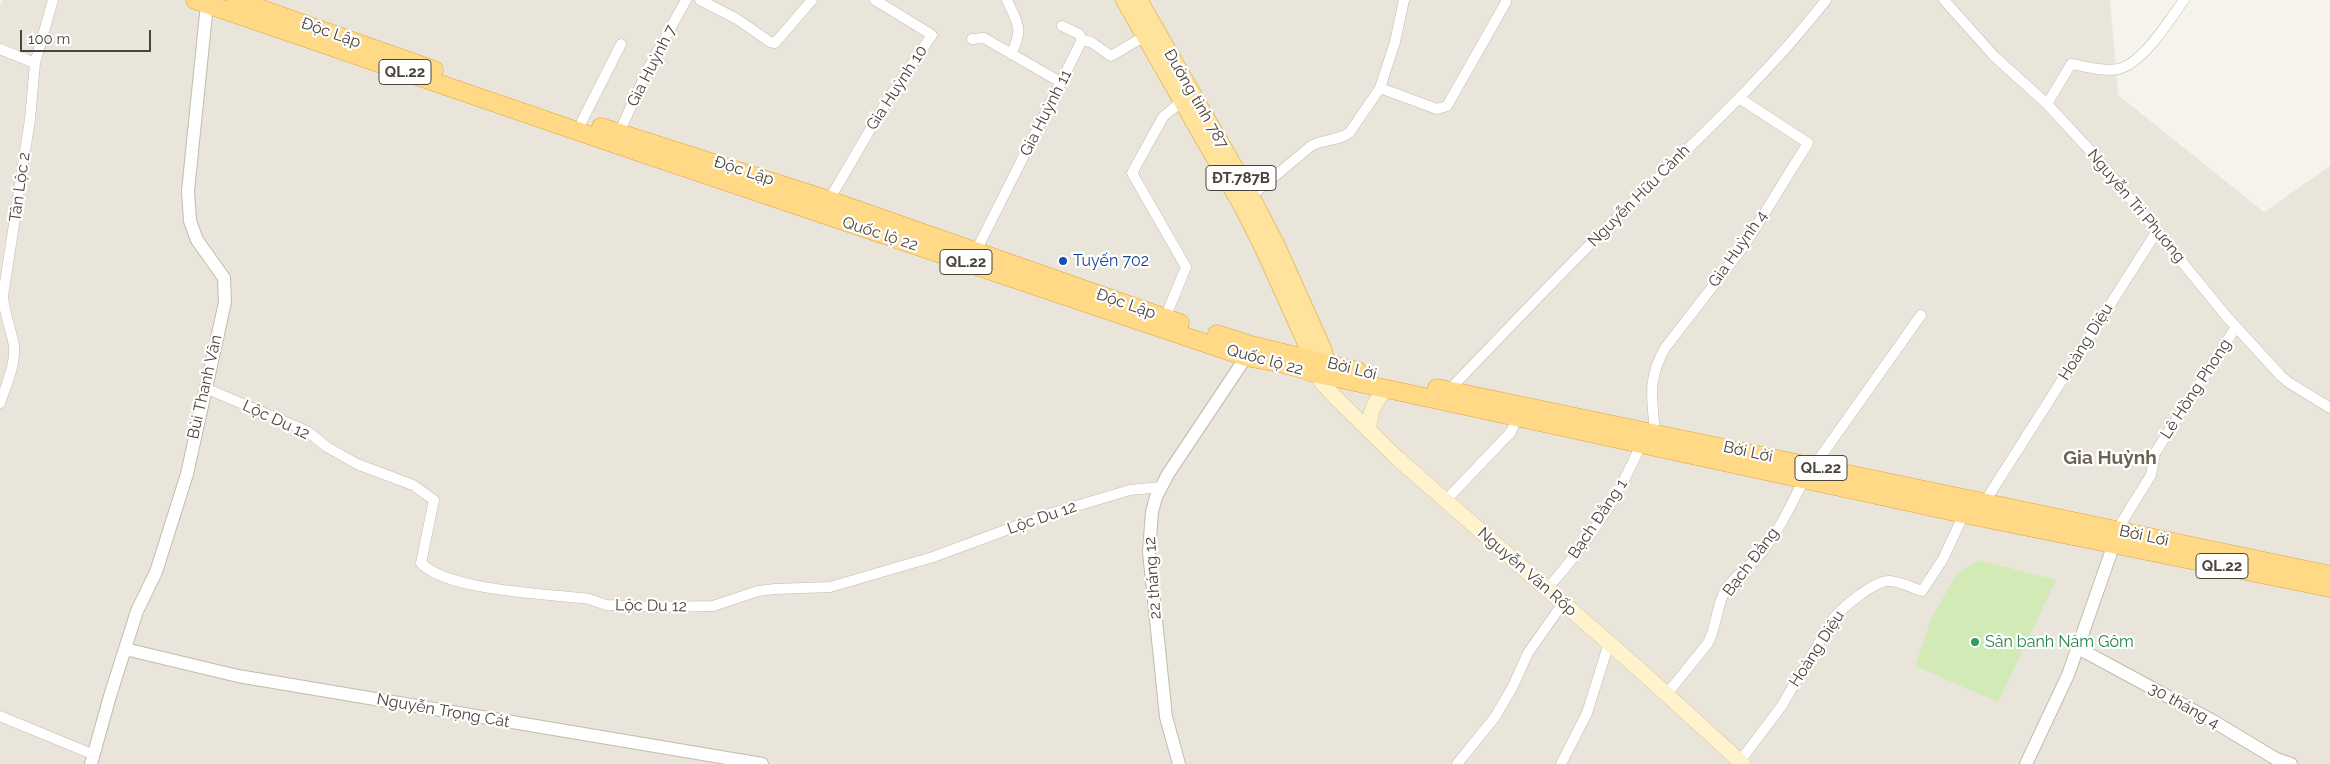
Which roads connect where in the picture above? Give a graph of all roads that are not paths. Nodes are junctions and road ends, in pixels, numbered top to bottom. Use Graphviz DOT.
graph roads {
  1 [pos="53,0"];
  2 [pos="236,0"];
  3 [pos="686,0"];
  4 [pos="700,0"];
  5 [pos="812,0"];
  6 [pos="875,0"];
  7 [pos="1007,0"];
  8 [pos="1124,0"];
  9 [pos="1139,0"];
  10 [pos="1404,0"];
  11 [pos="1826,0"];
  12 [pos="1944,0"];
  13 [pos="2184,0"];
  14 [pos="201,2"];
  15 [pos="1506,2"];
  16 [pos="1062,26"];
  17 [pos="1145,36"];
  18 [pos="972,39"];
  19 [pos="1082,40"];
  20 [pos="621,44"];
  21 [pos="0,49"];
  22 [pos="1011,54"];
  23 [pos="35,63"];
  24 [pos="1062,83"];
  25 [pos="1380,88"];
  26 [pos="1739,98"];
  27 [pos="1182,101"];
  28 [pos="2048,104"];
  29 [pos="582,120"];
  30 [pos="617,139"];
  31 [pos="1251,196"];
  32 [pos="829,200"];
  33 [pos="2157,231"];
  34 [pos="976,251"];
  35 [pos="1921,315"];
  36 [pos="1165,318"];
  37 [pos="2236,327"];
  38 [pos="1249,351"];
  39 [pos="1319,365"];
  40 [pos="205,388"];
  41 [pos="1386,389"];
  42 [pos="1449,390"];
  43 [pos="0,403"];
  44 [pos="2330,408"];
  45 [pos="1517,417"];
  46 [pos="1369,431"];
  47 [pos="1655,432"];
  48 [pos="1641,444"];
  49 [pos="1809,472"];
  50 [pos="1161,487"];
  51 [pos="1446,500"];
  52 [pos="1984,503"];
  53 [pos="1964,514"];
  54 [pos="2116,537"];
  55 [pos="2330,575"];
  56 [pos="2330,588"];
  57 [pos="1547,589"];
  58 [pos="1563,603"];
  59 [pos="1608,643"];
  60 [pos="2078,648"];
  61 [pos="126,649"];
  62 [pos="1666,695"];
  63 [pos="0,716"];
  64 [pos="91,759"];
  65 [pos="1742,762"];
  66 [pos="762,764"];
  67 [pos="1178,764"];
  68 [pos="1457,764"];
  69 [pos="1561,764"];
  70 [pos="2026,764"];
  71 [pos="2291,764"];
  1 -- 23 [label="street, Tân Lộc 2"];
  2 -- 29 [label="highway, Độc Lập / QL.22"];
  3 -- 30 [label="street, Gia Huỳnh 7"];
  4 -- 5 [label="street"];
  6 -- 32 [label="street, Gia Huỳnh 10"];
  7 -- 22 [label="street"];
  8 -- 17 [label="main road, Đường tỉnh 787 / ĐT.787B"];
  9 -- 31 [label="main road, Đường tỉnh 787 / ĐT.787B"];
  10 -- 25 [label="street"];
  11 -- 26 [label="street, Nguyễn Hữu Cảnh"];
  12 -- 28 [label="street, Nguyễn Tri Phương"];
  13 -- 28 [label="street"];
  14 -- 30 [label="highway, Độc Lập / QL.22"];
  14 -- 40 [label="street, Bùi Thanh Vân"];
  15 -- 25 [label="street"];
  16 -- 19 [label="street"];
  17 -- 19 [label="street"];
  17 -- 27 [label="main road, Đường tỉnh 787 / ĐT.787B"];
  18 -- 22 [label="street"];
  19 -- 24 [label="street, Gia Huỳnh 11"];
  20 -- 29 [label="street"];
  21 -- 23 [label="street"];
  22 -- 24 [label="street"];
  23 -- 43 [label="street, Tân Lộc 2"];
  24 -- 34 [label="street, Gia Huỳnh 11"];
  25 -- 31 [label="street"];
  26 -- 42 [label="street, Nguyễn Hữu Cảnh"];
  26 -- 47 [label="street, Gia Huỳnh 4"];
  27 -- 36 [label="street"];
  27 -- 39 [label="main road, Đường tỉnh 787 / ĐT.787B"];
  28 -- 33 [label="street, Nguyễn Tri Phương"];
  29 -- 30 [label="highway, Độc Lập / QL.22"];
  30 -- 32 [label="highway, Độc Lập / QL.22"];
  30 -- 38 [label="highway, Quốc lộ 22 / QL.22"];
  31 -- 39 [label="main road, Đường tỉnh 787 / ĐT.787B"];
  32 -- 34 [label="highway, Độc Lập / QL.22"];
  33 -- 37 [label="street, Nguyễn Tri Phương"];
  33 -- 52 [label="street, Hoàng Diệu"];
  34 -- 36 [label="highway, Độc Lập / QL.22"];
  35 -- 49 [label="street, Bạch Đằng"];
  36 -- 38 [label="highway, Độc Lập / QL.22"];
  37 -- 44 [label="street, Nguyễn Tri Phương"];
  37 -- 54 [label="street, Lê Hồng Phong"];
  38 -- 39 [label="highway, Quốc lộ 22 / QL.22"];
  38 -- 50 [label="street, 22 tháng 12"];
  39 -- 41 [label="highway, Bời Lời / QL.22"];
  39 -- 42 [label="highway, Bời Lời / QL.22"];
  39 -- 46 [label="main road, Nguyễn Văn Rốp"];
  40 -- 50 [label="street, Lộc Du 12"];
  40 -- 61 [label="street, Bùi Thanh Vân"];
  41 -- 45 [label="highway, Bời Lời / QL.22"];
  41 -- 46 [label="main road"];
  42 -- 47 [label="highway, Bời Lời / QL.22"];
  45 -- 48 [label="highway, Bời Lời / QL.22"];
  45 -- 51 [label="street"];
  46 -- 51 [label="main road, Nguyễn Văn Rốp"];
  47 -- 49 [label="highway, Bời Lời / QL.22"];
  48 -- 49 [label="highway, Bời Lời / QL.22"];
  48 -- 57 [label="street, Bạch Đằng 1"];
  49 -- 52 [label="highway, Bời Lời / QL.22"];
  49 -- 53 [label="highway, Bời Lời / QL.22"];
  49 -- 62 [label="street, Bạch Đằng"];
  50 -- 67 [label="street, 22 tháng 12"];
  51 -- 57 [label="main road, Nguyễn Văn Rốp"];
  52 -- 54 [label="highway, Bời Lời / QL.22"];
  53 -- 54 [label="highway, Bời Lời / QL.22"];
  53 -- 65 [label="street, Hoàng Diệu"];
  54 -- 55 [label="highway, Bời Lời / QL.22"];
  54 -- 56 [label="highway, Bời Lời / QL.22"];
  54 -- 60 [label="street, Lê Hồng Phong"];
  57 -- 58 [label="main road, Nguyễn Văn Rốp"];
  58 -- 59 [label="main road, Nguyễn Văn Rốp"];
  58 -- 68 [label="street"];
  59 -- 62 [label="main road, Nguyễn Văn Rốp"];
  59 -- 69 [label="street"];
  60 -- 70 [label="street, Lê Hồng Phong"];
  60 -- 71 [label="street, 30 tháng 4"];
  61 -- 64 [label="street, Bùi Thanh Vân"];
  61 -- 66 [label="street, Nguyễn Trọng Cát"];
  62 -- 65 [label="main road, Nguyễn Văn Rốp"];
  63 -- 64 [label="street"];
}
